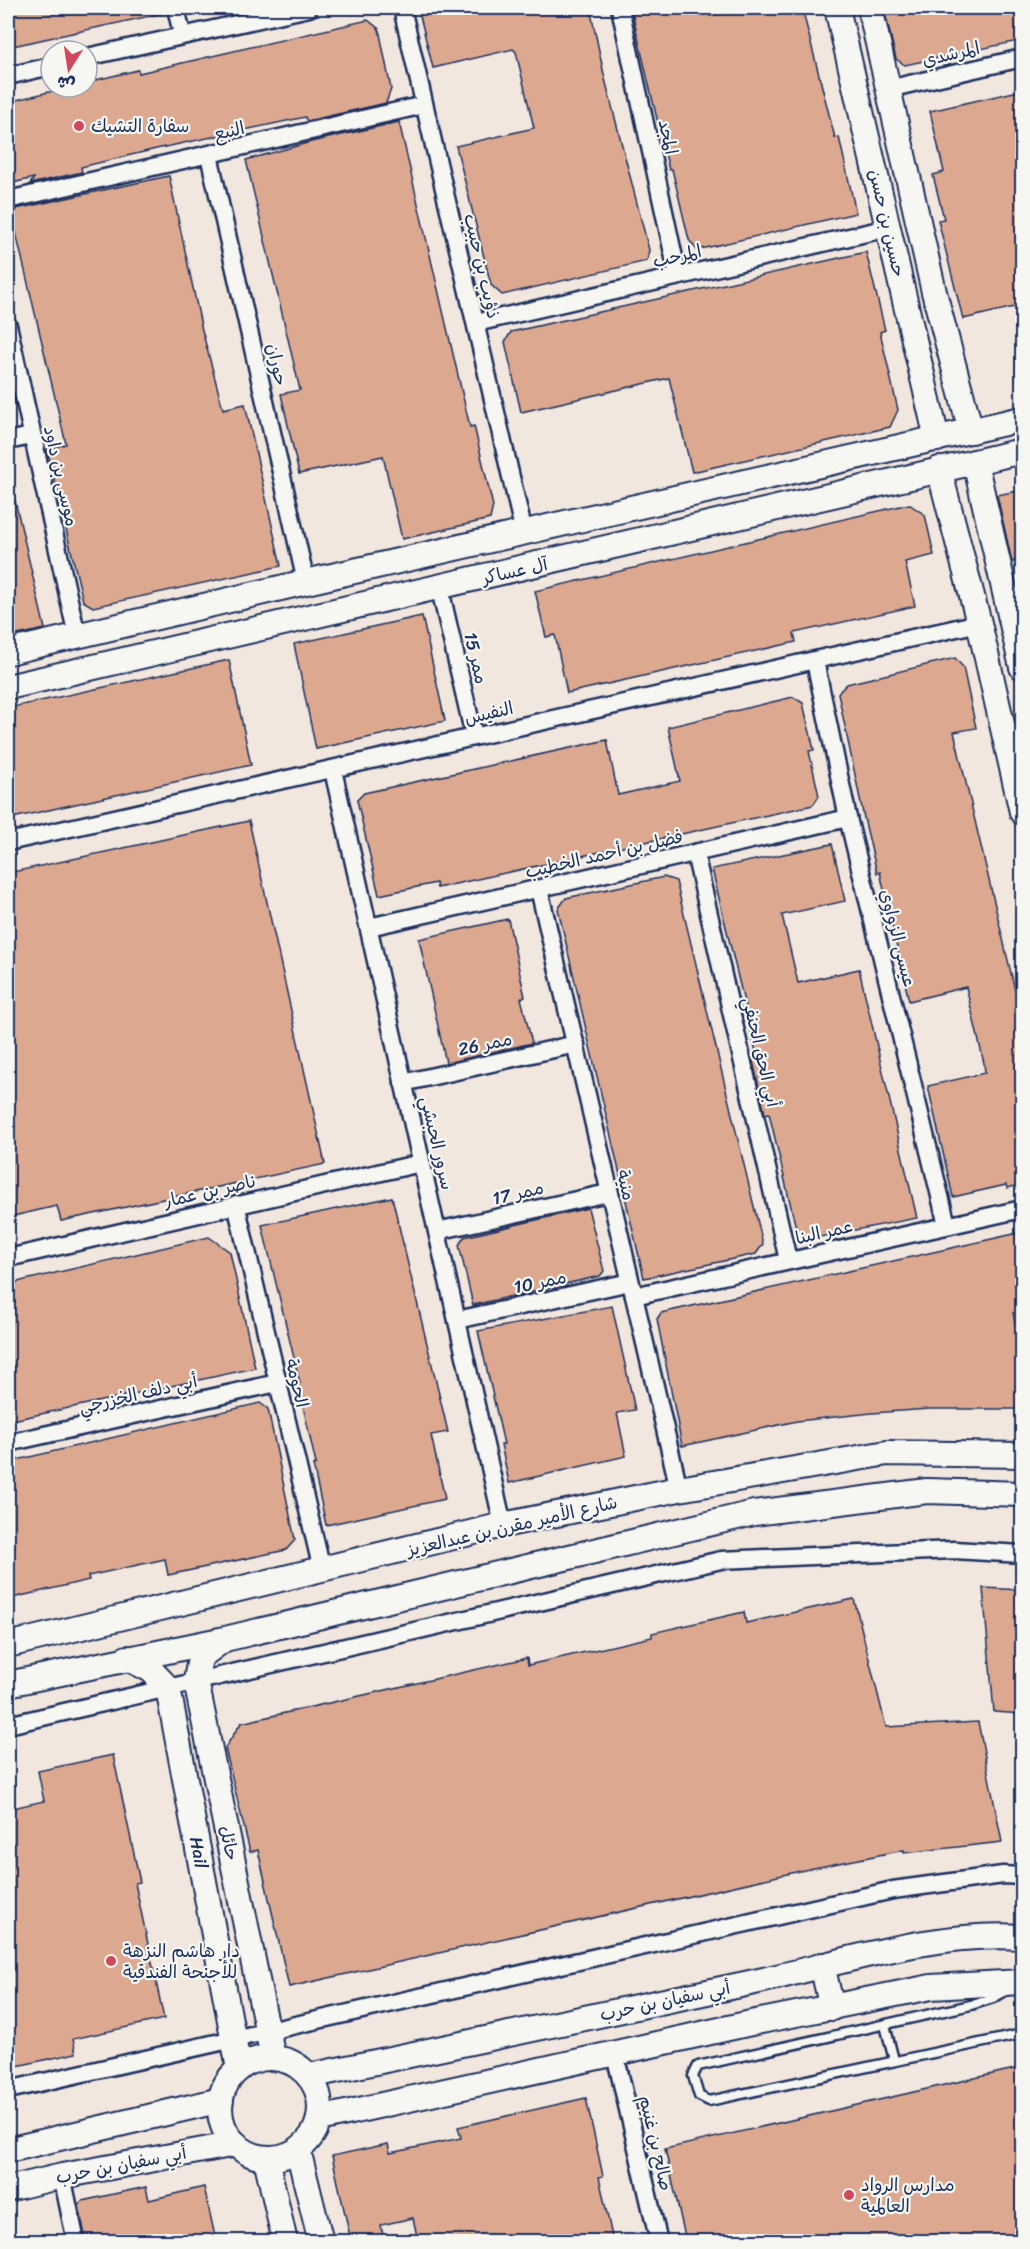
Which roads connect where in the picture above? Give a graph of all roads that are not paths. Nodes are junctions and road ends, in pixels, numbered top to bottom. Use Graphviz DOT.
graph roads {
  1 [pos="176,8"];
  2 [pos="309,8"];
  3 [pos="402,8"];
  4 [pos="620,8"];
  5 [pos="837,8"];
  6 [pos="870,8"];
  7 [pos="182,34"];
  8 [pos="99,54"];
  9 [pos="1023,58"];
  10 [pos="39,69"];
  11 [pos="8,76"];
  12 [pos="888,89"];
  13 [pos="424,105"];
  14 [pos="209,155"];
  15 [pos="8,200"];
  16 [pos="888,228"];
  17 [pos="678,276"];
  18 [pos="934,292"];
  19 [pos="904,300"];
  20 [pos="476,323"];
  21 [pos="8,325"];
  22 [pos="956,372"];
  23 [pos="925,380"];
  24 [pos="1023,419"];
  25 [pos="971,431"];
  26 [pos="32,436"];
  27 [pos="937,439"];
  28 [pos="8,441"];
  29 [pos="1023,451"];
  30 [pos="975,462"];
  31 [pos="939,469"];
  32 [pos="524,533"];
  33 [pos="306,582"];
  34 [pos="440,589"];
  35 [pos="248,597"];
  36 [pos="979,623"];
  37 [pos="255,629"];
  38 [pos="77,636"];
  39 [pos="8,652"];
  40 [pos="815,661"];
  41 [pos="1023,667"];
  42 [pos="8,687"];
  43 [pos="474,736"];
  44 [pos="333,770"];
  45 [pos="1023,812"];
  46 [pos="848,818"];
  47 [pos="8,842"];
  48 [pos="695,853"];
  49 [pos="539,889"];
  50 [pos="369,927"];
  51 [pos="576,1044"];
  52 [pos="403,1083"];
  53 [pos="421,1164"];
  54 [pos="608,1193"];
  55 [pos="236,1204"];
  56 [pos="1023,1209"];
  57 [pos="947,1225"];
  58 [pos="436,1231"];
  59 [pos="8,1258"];
  60 [pos="788,1260"];
  61 [pos="632,1289"];
  62 [pos="457,1320"];
  63 [pos="277,1383"];
  64 [pos="8,1443"];
  65 [pos="1012,1455"];
  66 [pos="678,1489"];
  67 [pos="1011,1493"];
  68 [pos="503,1525"];
  69 [pos="1023,1554"];
  70 [pos="322,1570"];
  71 [pos="225,1639"];
  72 [pos="8,1645"];
  73 [pos="127,1658"];
  74 [pos="196,1682"];
  75 [pos="8,1684"];
  76 [pos="168,1688"];
  77 [pos="8,1725"];
  78 [pos="210,1751"];
  79 [pos="180,1756"];
  80 [pos="1023,1876"];
  81 [pos="1023,1937"];
  82 [pos="822,1965"];
  83 [pos="1021,1982"];
  84 [pos="832,2008"];
  85 [pos="885,2025"];
  86 [pos="269,2031"];
  87 [pos="1023,2034"];
  88 [pos="234,2039"];
  89 [pos="615,2054"];
  90 [pos="273,2058"];
  91 [pos="894,2060"];
  92 [pos="239,2069"];
  93 [pos="309,2076"];
  94 [pos="8,2090"];
  95 [pos="221,2100"];
  96 [pos="319,2119"];
  97 [pos="236,2144"];
  98 [pos="8,2150"];
  99 [pos="298,2150"];
  100 [pos="266,2158"];
  101 [pos="62,2176"];
  102 [pos="8,2189"];
  103 [pos="76,2241"];
  104 [pos="285,2241"];
  105 [pos="321,2241"];
  106 [pos="659,2241"];
  1 -- 7 [label="street"];
  2 -- 7 [label="street"];
  3 -- 13 [label="street, ذؤيب بن حبيب"];
  4 -- 17 [label="street, المجد"];
  5 -- 16 [label="street, حسين بن حسن"];
  6 -- 12 [label="street, حسين بن حسن"];
  7 -- 8 [label="street"];
  9 -- 12 [label="street, المرشدي"];
  10 -- 11 [label="street"];
  12 -- 18 [label="street, حسين بن حسن"];
  13 -- 14 [label="street, النبع"];
  13 -- 20 [label="street, ذؤيب بن حبيب"];
  14 -- 15 [label="street, النبع"];
  14 -- 33 [label="street, حوران"];
  16 -- 17 [label="street, المرحب"];
  16 -- 19 [label="street, حسين بن حسن"];
  17 -- 20 [label="street, المرحب"];
  18 -- 19 [label="street"];
  18 -- 22 [label="street, حسين بن حسن"];
  19 -- 23 [label="street, حسين بن حسن"];
  20 -- 32 [label="street, ذؤيب بن حبيب"];
  21 -- 26 [label="street, موسى بن داود"];
  22 -- 23 [label="street"];
  22 -- 25 [label="street, حسين بن حسن"];
  23 -- 27 [label="street, حسين بن حسن"];
  24 -- 25 [label="street, آل عساكر"];
  25 -- 27 [label="street, آل عساكر"];
  26 -- 28 [label="street"];
  26 -- 38 [label="street, موسى بن داود"];
  27 -- 32 [label="street, آل عساكر"];
  29 -- 30 [label="street, آل عساكر"];
  30 -- 31 [label="street, آل عساكر"];
  30 -- 41 [label="street"];
  31 -- 34 [label="street, آل عساكر"];
  31 -- 36 [label="street"];
  32 -- 33 [label="street, آل عساكر"];
  33 -- 35 [label="street, آل عساكر"];
  34 -- 37 [label="street, آل عساكر"];
  34 -- 43 [label="street, ممر 15"];
  35 -- 37 [label="street"];
  35 -- 38 [label="street, آل عساكر"];
  36 -- 40 [label="street, النفيس"];
  36 -- 45 [label="street"];
  37 -- 42 [label="street, آل عساكر"];
  38 -- 39 [label="street, آل عساكر"];
  40 -- 43 [label="street, النفيس"];
  40 -- 46 [label="street, عيسى الزواوي"];
  43 -- 44 [label="street, النفيس"];
  44 -- 47 [label="street, النفيس"];
  44 -- 50 [label="street, سرور الحبشي"];
  46 -- 48 [label="street, فضل بن أحمد الخطيب"];
  46 -- 57 [label="street, عيسى الزواوي"];
  48 -- 49 [label="street, فضل بن أحمد الخطيب"];
  48 -- 60 [label="street, أبي الحق الحنفي"];
  49 -- 50 [label="street, فضل بن أحمد الخطيب"];
  49 -- 51 [label="street, منية"];
  50 -- 52 [label="street, سرور الحبشي"];
  51 -- 52 [label="street, ممر 26"];
  51 -- 54 [label="street, منية"];
  52 -- 53 [label="street, سرور الحبشي"];
  53 -- 55 [label="street, ناصر بن عمار"];
  53 -- 58 [label="street, سرور الحبشي"];
  54 -- 58 [label="street, ممر 17"];
  54 -- 61 [label="street, منية"];
  55 -- 59 [label="street, ناصر بن عمار"];
  55 -- 63 [label="street, الحومة"];
  56 -- 57 [label="street, عمر البنا"];
  57 -- 60 [label="street, عمر البنا"];
  58 -- 62 [label="street, سرور الحبشي"];
  60 -- 61 [label="street, عمر البنا"];
  61 -- 62 [label="street, ممر 10"];
  61 -- 66 [label="street, منية"];
  62 -- 68 [label="street, سرور الحبشي"];
  63 -- 64 [label="street, أبي دلف الخزرجي"];
  63 -- 70 [label="street, الحومة"];
  65 -- 66 [label="street, شارع الأمير مقرن بن عبدالعزيز"];
  65 -- 67 [label="street"];
  66 -- 68 [label="street, شارع الأمير مقرن بن عبدالعزيز"];
  67 -- 71 [label="street"];
  68 -- 70 [label="street, شارع الأمير مقرن بن عبدالعزيز"];
  69 -- 74 [label="street"];
  70 -- 72 [label="street, شارع الأمير مقرن بن عبدالعزيز"];
  71 -- 73 [label="street"];
  71 -- 74 [label="street, حائل"];
  73 -- 75 [label="street"];
  73 -- 76 [label="street"];
  74 -- 76 [label="street"];
  74 -- 78 [label="street, حائل"];
  76 -- 77 [label="street"];
  76 -- 79 [label="street, Hail"];
  78 -- 79 [label="street"];
  78 -- 86 [label="street, حائل"];
  79 -- 88 [label="street, Hail"];
  80 -- 86 [label="street"];
  81 -- 82 [label="street, أبي سفيان بن حرب"];
  82 -- 84 [label="street"];
  82 -- 93 [label="street, أبي سفيان بن حرب"];
  83 -- 84 [label="street"];
  83 -- 85 [label="lane"];
  84 -- 89 [label="street"];
  85 -- 91 [label="lane"];
  85 -- 91 [label="lane"];
  86 -- 88 [label="street"];
  86 -- 90 [label="street, حائل"];
  87 -- 91 [label="lane"];
  88 -- 92 [label="street, Hail"];
  88 -- 94 [label="street"];
  89 -- 96 [label="street"];
  89 -- 106 [label="street, صالح بن غنيم"];
  90 -- 92 [label="street"];
  90 -- 93 [label="street"];
  92 -- 95 [label="street"];
  93 -- 96 [label="street"];
  95 -- 97 [label="street"];
  95 -- 98 [label="street"];
  96 -- 99 [label="street"];
  97 -- 100 [label="street"];
  97 -- 101 [label="street, أبي سفيان بن حرب"];
  99 -- 100 [label="street"];
  99 -- 105 [label="street"];
  100 -- 104 [label="street"];
  101 -- 102 [label="street, أبي سفيان بن حرب"];
  101 -- 103 [label="street"];
}
